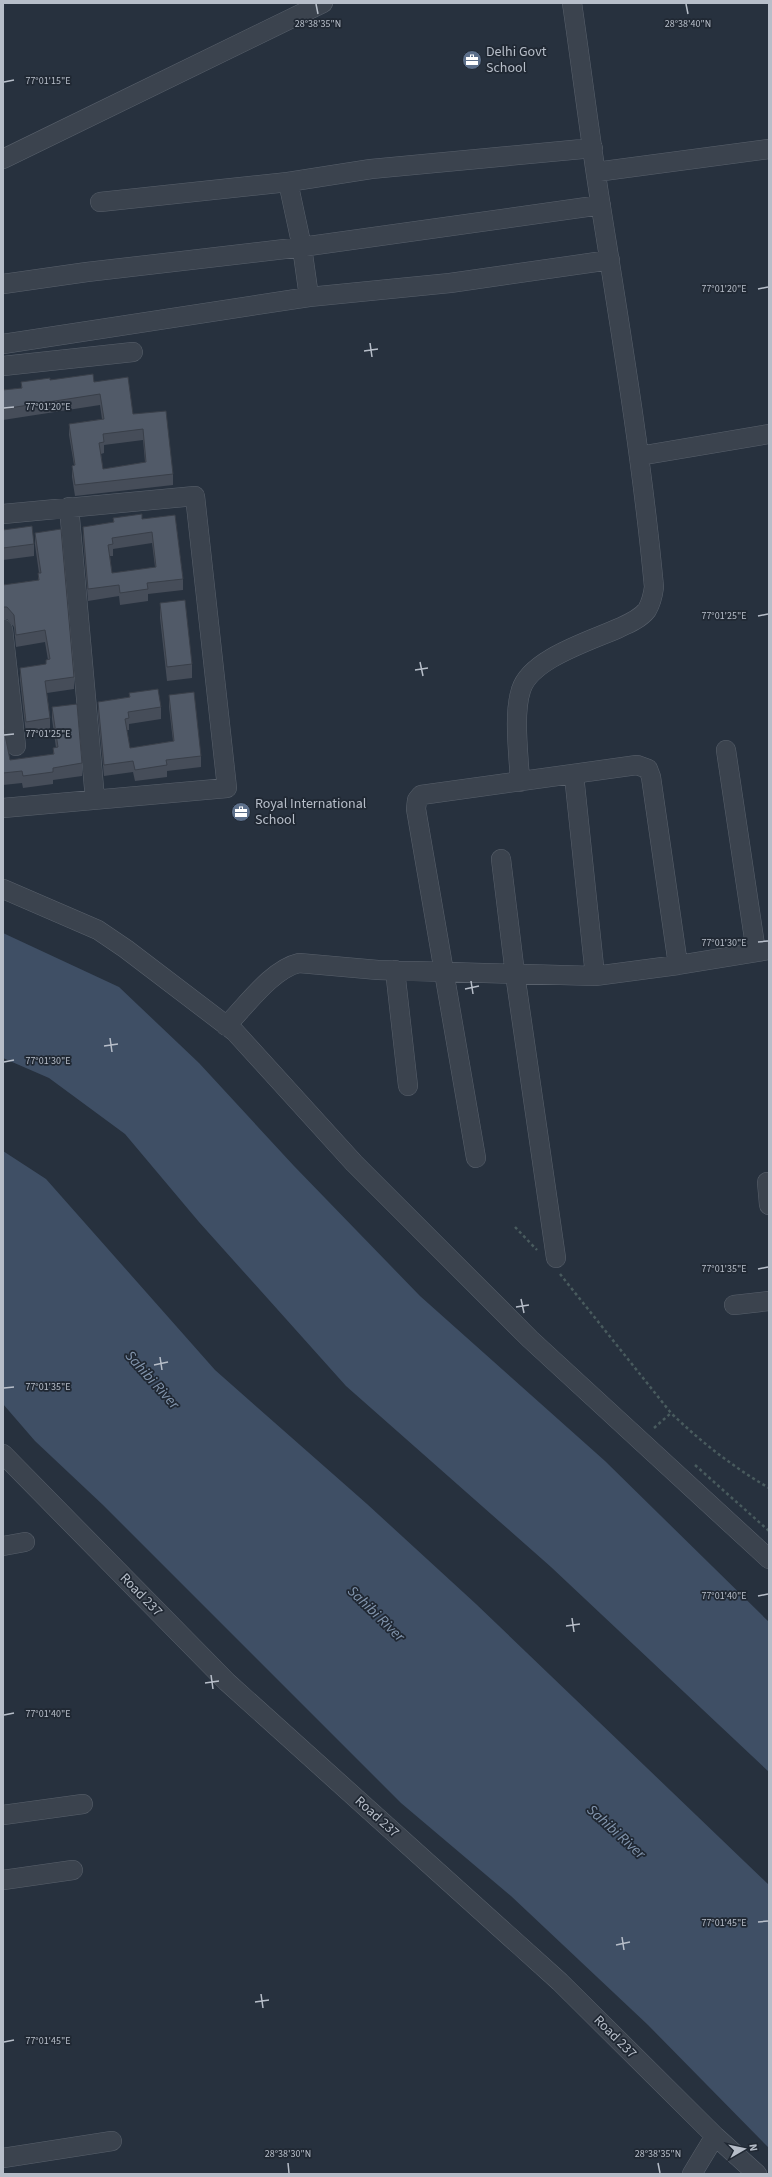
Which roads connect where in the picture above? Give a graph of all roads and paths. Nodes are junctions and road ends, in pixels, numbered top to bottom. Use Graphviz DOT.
graph roads {
  1 [pos="322,3"];
  2 [pos="572,3"];
  3 [pos="593,148"];
  4 [pos="769,149"];
  5 [pos="3,159"];
  6 [pos="596,172"];
  7 [pos="288,182"];
  8 [pos="100,202"];
  9 [pos="601,205"];
  10 [pos="302,247"];
  11 [pos="610,260"];
  12 [pos="3,284"];
  13 [pos="309,297"];
  14 [pos="3,344"];
  15 [pos="133,352"];
  16 [pos="3,366"];
  17 [pos="769,434"];
  18 [pos="639,456"];
  19 [pos="69,507"];
  20 [pos="3,514"];
  21 [pos="3,629"];
  22 [pos="16,746"];
  23 [pos="726,750"];
  24 [pos="574,776"];
  25 [pos="520,782"];
  26 [pos="95,799"];
  27 [pos="3,808"];
  28 [pos="501,859"];
  29 [pos="3,889"];
  30 [pos="763,951"];
  31 [pos="678,965"];
  32 [pos="395,970"];
  33 [pos="443,972"];
  34 [pos="515,974"];
  35 [pos="595,976"];
  36 [pos="226,1026"];
  37 [pos="408,1086"];
  38 [pos="476,1158"];
  39 [pos="767,1182"];
  40 [pos="769,1205"];
  41 [pos="557,1265"];
  42 [pos="769,1301"];
  43 [pos="734,1305"];
  44 [pos="671,1413"];
  45 [pos="654,1428"];
  46 [pos="3,1454"];
  47 [pos="769,1488"];
  48 [pos="24,1542"];
  49 [pos="3,1546"];
  50 [pos="769,1559"];
  51 [pos="83,1804"];
  52 [pos="3,1815"];
  53 [pos="73,1870"];
  54 [pos="3,1880"];
  55 [pos="715,2136"];
  56 [pos="112,2141"];
  57 [pos="3,2158"];
  58 [pos="692,2174"];
  59 [pos="756,2174"];
  1 -- 5 [label="street"];
  2 -- 3 [label="street"];
  3 -- 6 [label="street"];
  3 -- 7 [label="street"];
  4 -- 6 [label="street"];
  6 -- 9 [label="street"];
  7 -- 8 [label="street"];
  7 -- 10 [label="street"];
  9 -- 10 [label="street"];
  9 -- 11 [label="street"];
  10 -- 12 [label="street"];
  10 -- 13 [label="street"];
  11 -- 13 [label="street"];
  11 -- 18 [label="street"];
  13 -- 14 [label="street"];
  15 -- 16 [label="street"];
  17 -- 18 [label="street"];
  18 -- 25 [label="street"];
  19 -- 20 [label="street"];
  19 -- 26 [label="street"];
  19 -- 26 [label="street"];
  21 -- 22 [label="street"];
  23 -- 30 [label="street"];
  24 -- 25 [label="street"];
  24 -- 31 [label="street"];
  24 -- 35 [label="street"];
  25 -- 33 [label="street"];
  26 -- 27 [label="street"];
  28 -- 34 [label="street"];
  29 -- 36 [label="street"];
  30 -- 31 [label="street"];
  31 -- 35 [label="street"];
  32 -- 33 [label="street"];
  32 -- 36 [label="street"];
  32 -- 37 [label="street"];
  33 -- 34 [label="street"];
  33 -- 38 [label="street"];
  34 -- 35 [label="street"];
  34 -- 41 [label="street"];
  36 -- 50 [label="street"];
  39 -- 40 [label="street"];
  41 -- 44 [label="path"];
  42 -- 43 [label="street"];
  44 -- 45 [label="path"];
  44 -- 47 [label="path"];
  46 -- 55 [label="street, Road 237"];
  48 -- 49 [label="street"];
  51 -- 52 [label="street"];
  53 -- 54 [label="street"];
  55 -- 58 [label="street"];
  55 -- 59 [label="street, Road 237"];
  56 -- 57 [label="street"];
}
